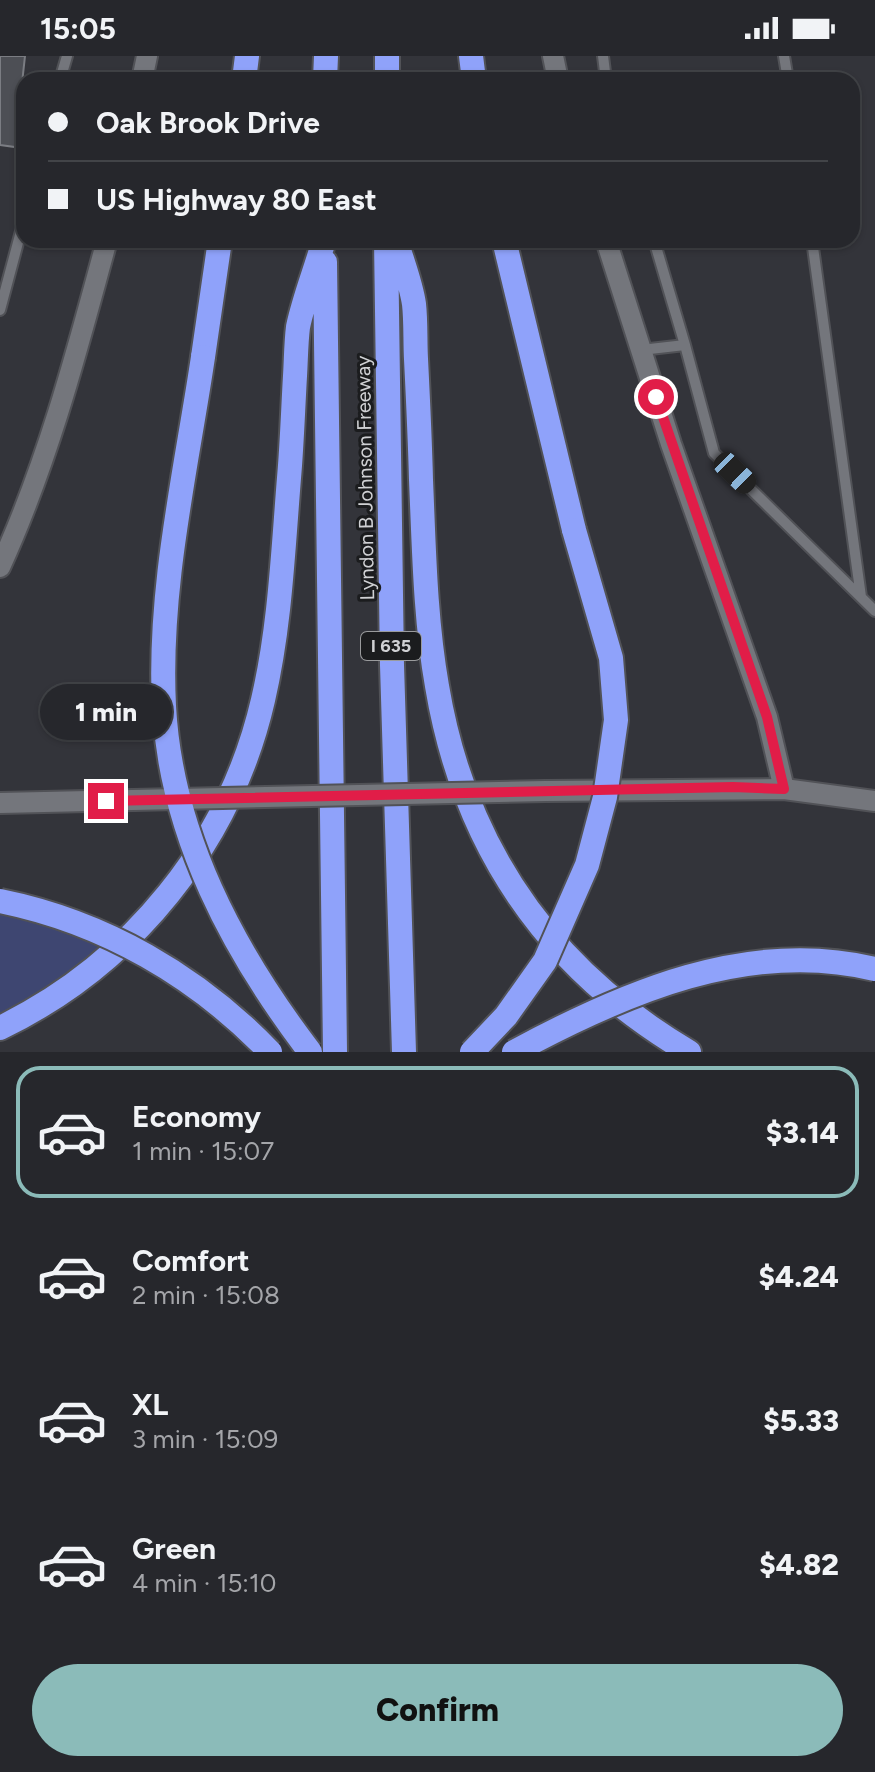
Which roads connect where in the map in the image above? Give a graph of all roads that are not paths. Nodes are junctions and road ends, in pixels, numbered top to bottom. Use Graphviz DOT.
graph roads {
  1 [pos="17,248"];
  2 [pos="105,248"];
  3 [pos="219,248"];
  4 [pos="322,248"];
  5 [pos="324,248"];
  6 [pos="386,248"];
  7 [pos="398,248"];
  8 [pos="506,248"];
  9 [pos="609,248"];
  10 [pos="656,248"];
  11 [pos="813,248"];
  12 [pos="0,310"];
  13 [pos="685,345"];
  14 [pos="641,350"];
  15 [pos="0,567"];
  16 [pos="861,597"];
  17 [pos="875,611"];
  18 [pos="784,789"];
  19 [pos="875,801"];
  20 [pos="0,803"];
  21 [pos="0,901"];
  22 [pos="875,969"];
  23 [pos="0,1028"];
  24 [pos="270,1052"];
  25 [pos="310,1052"];
  26 [pos="335,1052"];
  27 [pos="404,1052"];
  28 [pos="472,1052"];
  29 [pos="514,1052"];
  30 [pos="689,1052"];
  1 -- 12 [label="lane"];
  2 -- 15 [label="main road"];
  3 -- 25 [label="highway, bridge"];
  4 -- 23 [label="highway"];
  5 -- 26 [label="highway, Lyndon B Johnson Freeway"];
  6 -- 27 [label="highway, Lyndon B Johnson Freeway / I 635"];
  7 -- 30 [label="highway"];
  8 -- 28 [label="highway, bridge"];
  9 -- 14 [label="main road"];
  10 -- 13 [label="lane"];
  11 -- 16 [label="lane"];
  13 -- 14 [label="lane"];
  13 -- 16 [label="lane"];
  14 -- 18 [label="main road"];
  16 -- 17 [label="lane"];
  18 -- 19 [label="main road"];
  18 -- 20 [label="main road, bridge"];
  21 -- 24 [label="highway, bridge"];
  22 -- 29 [label="highway, bridge"];
}
